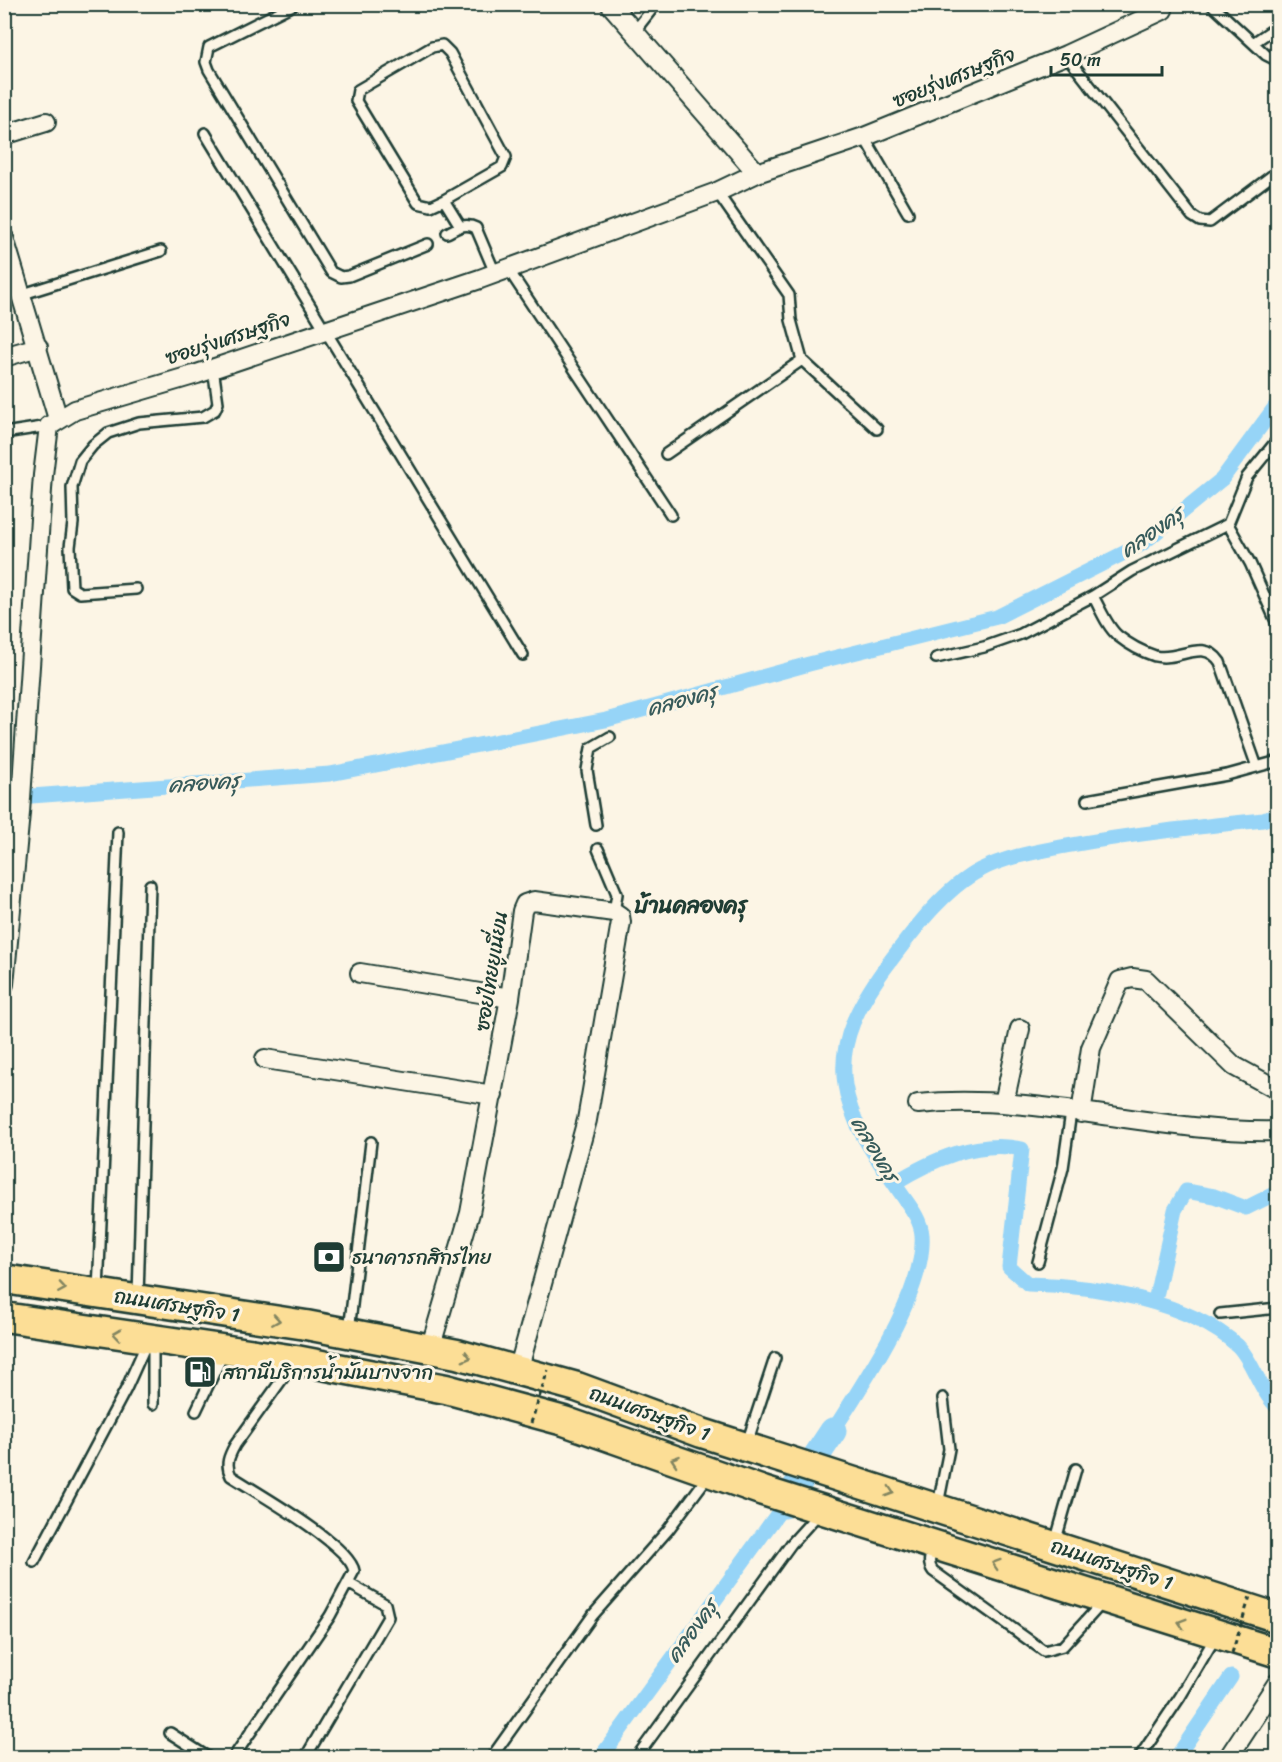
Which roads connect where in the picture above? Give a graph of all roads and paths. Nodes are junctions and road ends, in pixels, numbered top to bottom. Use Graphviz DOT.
graph roads {
  1 [pos="295,4"];
  2 [pos="610,4"];
  3 [pos="656,4"];
  4 [pos="1211,4"];
  5 [pos="1163,6"];
  6 [pos="1278,26"];
  7 [pos="634,32"];
  8 [pos="1253,43"];
  9 [pos="1066,55"];
  10 [pos="1278,61"];
  11 [pos="46,122"];
  12 [pos="205,133"];
  13 [pos="4,135"];
  14 [pos="864,137"];
  15 [pos="1278,171"];
  16 [pos="757,173"];
  17 [pos="717,192"];
  18 [pos="444,200"];
  19 [pos="908,213"];
  20 [pos="460,226"];
  21 [pos="447,233"];
  22 [pos="4,238"];
  23 [pos="428,244"];
  24 [pos="161,251"];
  25 [pos="501,271"];
  26 [pos="22,294"];
  27 [pos="4,299"];
  28 [pos="323,330"];
  29 [pos="38,347"];
  30 [pos="4,357"];
  31 [pos="802,360"];
  32 [pos="213,368"];
  33 [pos="53,422"];
  34 [pos="877,429"];
  35 [pos="4,433"];
  36 [pos="1278,439"];
  37 [pos="666,454"];
  38 [pos="671,515"];
  39 [pos="1228,524"];
  40 [pos="136,589"];
  41 [pos="1093,596"];
  42 [pos="1277,624"];
  43 [pos="523,655"];
  44 [pos="936,658"];
  45 [pos="610,737"];
  46 [pos="1278,760"];
  47 [pos="1257,766"];
  48 [pos="1087,800"];
  49 [pos="596,825"];
  50 [pos="118,832"];
  51 [pos="598,849"];
  52 [pos="150,885"];
  53 [pos="614,912"];
  54 [pos="360,973"];
  55 [pos="4,984"];
  56 [pos="510,998"];
  57 [pos="1020,1029"];
  58 [pos="265,1059"];
  59 [pos="1278,1090"];
  60 [pos="493,1095"];
  61 [pos="1004,1103"];
  62 [pos="918,1104"];
  63 [pos="1076,1112"];
  64 [pos="1278,1131"];
  65 [pos="371,1142"];
  66 [pos="1038,1262"];
  67 [pos="4,1279"];
  68 [pos="98,1293"];
  69 [pos="138,1299"];
  70 [pos="1278,1308"];
  71 [pos="1220,1314"];
  72 [pos="4,1317"];
  73 [pos="349,1333"];
  74 [pos="151,1339"];
  75 [pos="225,1349"];
  76 [pos="430,1349"];
  77 [pos="776,1358"];
  78 [pos="296,1360"];
  79 [pos="548,1370"];
  80 [pos="518,1371"];
  81 [pos="943,1398"];
  82 [pos="153,1404"];
  83 [pos="196,1411"];
  84 [pos="531,1423"];
  85 [pos="746,1445"];
  86 [pos="1076,1469"];
  87 [pos="710,1473"];
  88 [pos="818,1508"];
  89 [pos="938,1508"];
  90 [pos="935,1545"];
  91 [pos="1054,1545"];
  92 [pos="34,1562"];
  93 [pos="348,1582"];
  94 [pos="1251,1593"];
  95 [pos="1105,1599"];
  96 [pos="1278,1618"];
  97 [pos="1225,1643"];
  98 [pos="1278,1653"];
  99 [pos="1278,1682"];
  100 [pos="170,1733"];
  101 [pos="209,1758"];
  102 [pos="233,1758"];
  103 [pos="305,1758"];
  104 [pos="490,1758"];
  105 [pos="636,1758"];
  106 [pos="1139,1758"];
  107 [pos="1228,1758"];
  1 -- 23 [label="lane"];
  2 -- 7 [label="street"];
  3 -- 7 [label="lane"];
  4 -- 8 [label="lane"];
  5 -- 9 [label="street, ซอยรุ่งเศรษฐกิจ"];
  6 -- 8 [label="lane"];
  7 -- 16 [label="street"];
  8 -- 10 [label="lane"];
  9 -- 14 [label="street, ซอยรุ่งเศรษฐกิจ"];
  9 -- 15 [label="lane"];
  11 -- 13 [label="street"];
  12 -- 28 [label="lane"];
  14 -- 16 [label="street, ซอยรุ่งเศรษฐกิจ"];
  14 -- 19 [label="lane"];
  16 -- 17 [label="street, ซอยรุ่งเศรษฐกิจ"];
  17 -- 25 [label="street, ซอยรุ่งเศรษฐกิจ"];
  17 -- 31 [label="lane"];
  18 -- 18 [label="lane"];
  18 -- 20 [label="lane"];
  20 -- 21 [label="lane"];
  20 -- 25 [label="lane"];
  22 -- 26 [label="street"];
  24 -- 26 [label="lane"];
  25 -- 28 [label="street, ซอยรุ่งเศรษฐกิจ"];
  25 -- 38 [label="lane"];
  26 -- 27 [label="street"];
  26 -- 29 [label="street"];
  28 -- 32 [label="street, ซอยรุ่งเศรษฐกิจ"];
  28 -- 43 [label="lane"];
  29 -- 30 [label="street"];
  29 -- 33 [label="street"];
  31 -- 34 [label="lane"];
  31 -- 37 [label="lane"];
  32 -- 33 [label="street, ซอยรุ่งเศรษฐกิจ"];
  32 -- 40 [label="lane"];
  33 -- 35 [label="lane"];
  33 -- 55 [label="street"];
  36 -- 39 [label="lane"];
  39 -- 41 [label="lane"];
  39 -- 42 [label="lane"];
  41 -- 44 [label="lane"];
  41 -- 47 [label="lane"];
  45 -- 49 [label="lane"];
  46 -- 47 [label="lane"];
  47 -- 48 [label="lane"];
  50 -- 68 [label="lane"];
  51 -- 53 [label="lane"];
  52 -- 69 [label="lane"];
  53 -- 56 [label="street, ซอยไทยยูเนี่ยน"];
  53 -- 80 [label="street"];
  54 -- 56 [label="street"];
  56 -- 60 [label="street, ซอยไทยยูเนี่ยน"];
  57 -- 61 [label="street"];
  58 -- 60 [label="street"];
  59 -- 63 [label="street"];
  60 -- 76 [label="street, ซอยไทยยูเนี่ยน"];
  61 -- 62 [label="street"];
  61 -- 63 [label="street"];
  63 -- 64 [label="street"];
  63 -- 66 [label="lane"];
  65 -- 73 [label="lane"];
  67 -- 68 [label="main road, ถนนเศรษฐกิจ 1, one-way"];
  68 -- 69 [label="main road, ถนนเศรษฐกิจ 1"];
  69 -- 73 [label="main road, ถนนเศรษฐกิจ 1, one-way"];
  70 -- 71 [label="lane"];
  74 -- 72 [label="main road, ถนนเศรษฐกิจ 1, one-way"];
  73 -- 76 [label="main road, ถนนเศรษฐกิจ 1"];
  74 -- 75 [label="main road, ถนนเศรษฐกิจ 1"];
  74 -- 82 [label="lane"];
  74 -- 92 [label="lane"];
  75 -- 78 [label="main road, ถนนเศรษฐกิจ 1"];
  75 -- 83 [label="lane"];
  76 -- 80 [label="main road, ถนนเศรษฐกิจ 1, one-way"];
  77 -- 85 [label="lane"];
  87 -- 78 [label="main road, ถนนเศรษฐกิจ 1, one-way"];
  78 -- 93 [label="lane"];
  79 -- 84 [label="path, bridge"];
  80 -- 85 [label="main road, ถนนเศรษฐกิจ 1"];
  81 -- 89 [label="lane"];
  85 -- 89 [label="main road, ถนนเศรษฐกิจ 1, one-way"];
  86 -- 91 [label="lane"];
  87 -- 88 [label="main road, ถนนเศรษฐกิจ 1"];
  87 -- 104 [label="lane"];
  88 -- 90 [label="main road, ถนนเศรษฐกิจ 1"];
  88 -- 105 [label="lane"];
  89 -- 91 [label="main road, ถนนเศรษฐกิจ 1"];
  95 -- 90 [label="main road, ถนนเศรษฐกิจ 1, one-way"];
  90 -- 95 [label="lane"];
  91 -- 96 [label="main road, ถนนเศรษฐกิจ 1"];
  93 -- 102 [label="lane"];
  93 -- 103 [label="lane"];
  94 -- 97 [label="path, bridge"];
  97 -- 95 [label="main road, ถนนเศรษฐกิจ 1, one-way"];
  97 -- 98 [label="main road, ถนนเศรษฐกิจ 1"];
  97 -- 106 [label="lane"];
  99 -- 107 [label="street"];
  100 -- 101 [label="lane"];
}
